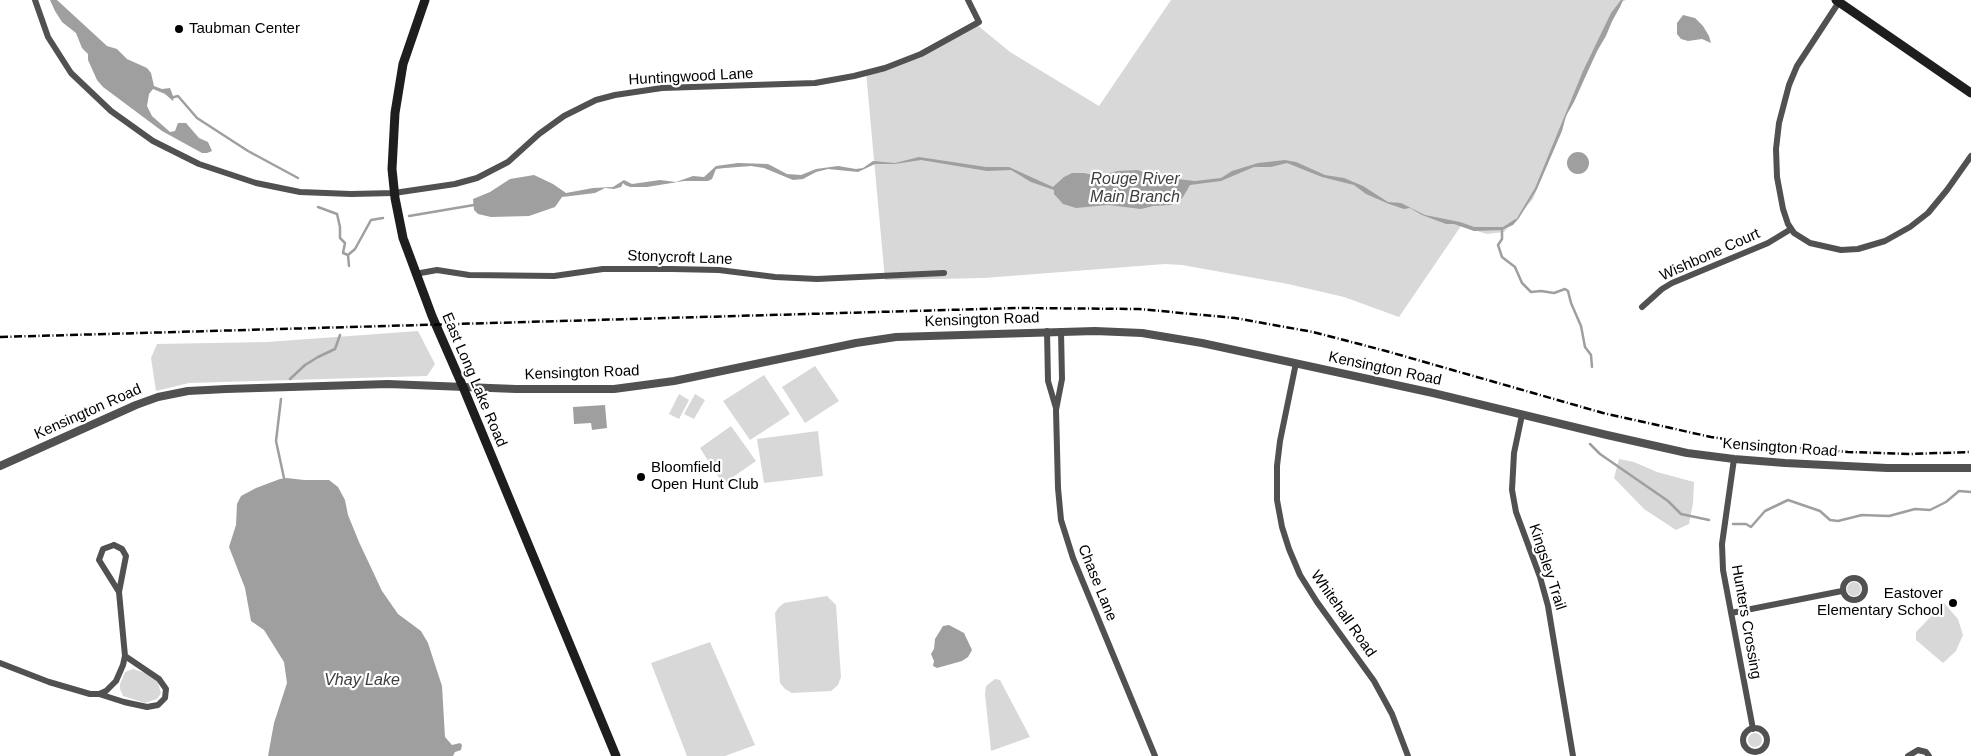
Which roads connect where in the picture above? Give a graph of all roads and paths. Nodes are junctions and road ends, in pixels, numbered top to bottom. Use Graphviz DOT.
graph roads {
  1 [pos="35,0"];
  2 [pos="425,0"];
  3 [pos="968,0"];
  4 [pos="1837,1"];
  5 [pos="1971,93"];
  6 [pos="1971,156"];
  7 [pos="394,193"];
  8 [pos="1791,229"];
  9 [pos="944,273"];
  10 [pos="415,274"];
  11 [pos="1642,307"];
  12 [pos="1062,331"];
  13 [pos="1047,332"];
  14 [pos="1296,363"];
  15 [pos="463,387"];
  16 [pos="1056,410"];
  17 [pos="1522,415"];
  18 [pos="1734,459"];
  19 [pos="0,466"];
  20 [pos="1971,468"];
  21 [pos="1842,591"];
  22 [pos="118,592"];
  23 [pos="1730,613"];
  24 [pos="125,656"];
  25 [pos="0,663"];
  26 [pos="99,694"];
  27 [pos="1753,729"];
  28 [pos="616,756"];
  29 [pos="1155,756"];
  30 [pos="1408,756"];
  31 [pos="1574,756"];
  32 [pos="1908,756"];
  33 [pos="1930,756"];
  1 -- 7 [label="street"];
  2 -- 7 [label="main road, East Long Lake Road"];
  3 -- 7 [label="street, Huntingwood Lane"];
  4 -- 5 [label="main road"];
  4 -- 8 [label="street"];
  6 -- 8 [label="street"];
  7 -- 10 [label="main road, East Long Lake Road"];
  8 -- 11 [label="street, Wishbone Court"];
  9 -- 10 [label="street, Stonycroft Lane"];
  10 -- 15 [label="main road, East Long Lake Road"];
  12 -- 13 [label="street, Kensington Road"];
  12 -- 14 [label="street, Kensington Road"];
  12 -- 16 [label="street, Chase Lane"];
  13 -- 15 [label="street, Kensington Road"];
  13 -- 16 [label="street, Chase Lane"];
  14 -- 17 [label="street, Kensington Road"];
  14 -- 30 [label="street, Whitehall Road"];
  15 -- 19 [label="street, Kensington Road"];
  15 -- 28 [label="main road, East Long Lake Road"];
  16 -- 29 [label="street, Chase Lane"];
  17 -- 18 [label="street, Kensington Road"];
  17 -- 31 [label="street, Kingsley Trail"];
  18 -- 20 [label="street, Kensington Road"];
  18 -- 23 [label="street, Hunters Crossing"];
  21 -- 23 [label="street"];
  22 -- 22 [label="street"];
  22 -- 24 [label="street"];
  23 -- 27 [label="street, Hunters Crossing"];
  24 -- 26 [label="street"];
  24 -- 26 [label="street"];
  25 -- 26 [label="street"];
  32 -- 33 [label="street"];
}
